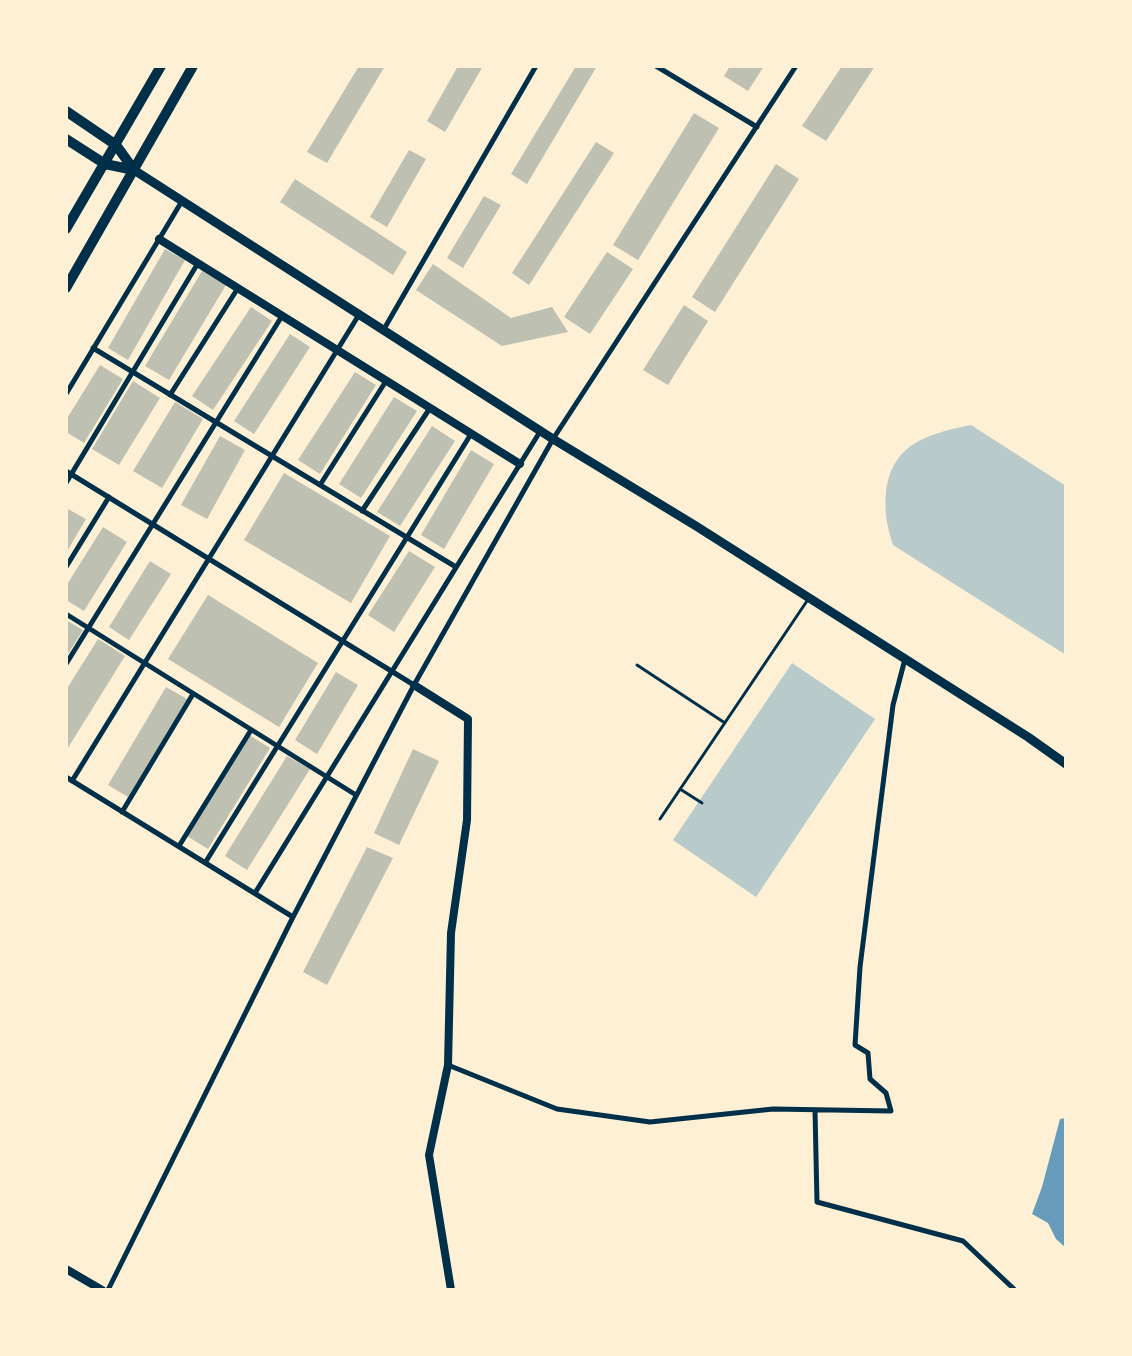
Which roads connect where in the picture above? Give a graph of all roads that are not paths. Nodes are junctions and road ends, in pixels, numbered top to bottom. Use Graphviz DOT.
graph roads {
  1 [pos="161,66"];
  2 [pos="193,66"];
  3 [pos="536,66"];
  4 [pos="656,66"];
  5 [pos="796,66"];
  6 [pos="66,111"];
  7 [pos="757,127"];
  8 [pos="66,139"];
  9 [pos="116,145"];
  10 [pos="105,164"];
  11 [pos="134,170"];
  12 [pos="182,201"];
  13 [pos="66,229"];
  14 [pos="159,239"];
  15 [pos="198,263"];
  16 [pos="66,288"];
  17 [pos="238,288"];
  18 [pos="360,313"];
  19 [pos="282,316"];
  20 [pos="384,329"];
  21 [pos="94,348"];
  22 [pos="337,350"];
  23 [pos="133,372"];
  24 [pos="386,381"];
  25 [pos="66,394"];
  26 [pos="170,395"];
  27 [pos="430,408"];
  28 [pos="216,422"];
  29 [pos="541,430"];
  30 [pos="471,434"];
  31 [pos="553,438"];
  32 [pos="271,456"];
  33 [pos="520,464"];
  34 [pos="69,473"];
  35 [pos="66,483"];
  36 [pos="320,485"];
  37 [pos="109,497"];
  38 [pos="362,511"];
  39 [pos="153,524"];
  40 [pos="406,538"];
  41 [pos="208,558"];
  42 [pos="66,567"];
  43 [pos="456,568"];
  44 [pos="809,598"];
  45 [pos="66,614"];
  46 [pos="88,628"];
  47 [pos="342,641"];
  48 [pos="905,659"];
  49 [pos="144,663"];
  50 [pos="66,664"];
  51 [pos="637,665"];
  52 [pos="391,671"];
  53 [pos="414,685"];
  54 [pos="194,694"];
  55 [pos="725,723"];
  56 [pos="251,730"];
  57 [pos="277,746"];
  58 [pos="1066,764"];
  59 [pos="66,777"];
  60 [pos="326,777"];
  61 [pos="72,781"];
  62 [pos="680,789"];
  63 [pos="356,796"];
  64 [pos="702,803"];
  65 [pos="122,812"];
  66 [pos="660,819"];
  67 [pos="178,846"];
  68 [pos="205,862"];
  69 [pos="255,893"];
  70 [pos="293,917"];
  71 [pos="448,1065"];
  72 [pos="814,1110"];
  73 [pos="66,1269"];
  74 [pos="102,1290"];
  75 [pos="108,1290"];
  76 [pos="451,1290"];
  77 [pos="1015,1290"];
  1 -- 9 [label="highway"];
  2 -- 11 [label="highway"];
  3 -- 20 [label="street"];
  4 -- 7 [label="street"];
  5 -- 7 [label="street"];
  6 -- 9 [label="highway"];
  7 -- 31 [label="street"];
  8 -- 10 [label="highway"];
  9 -- 10 [label="highway"];
  9 -- 11 [label="highway"];
  10 -- 11 [label="highway"];
  10 -- 13 [label="highway"];
  11 -- 12 [label="main road"];
  11 -- 16 [label="highway"];
  12 -- 14 [label="street"];
  12 -- 18 [label="main road"];
  14 -- 15 [label="street"];
  14 -- 21 [label="street"];
  15 -- 17 [label="street"];
  15 -- 23 [label="street"];
  17 -- 19 [label="street"];
  17 -- 26 [label="street"];
  18 -- 20 [label="main road"];
  18 -- 22 [label="street"];
  19 -- 22 [label="street"];
  19 -- 28 [label="street"];
  20 -- 29 [label="main road"];
  21 -- 23 [label="street"];
  21 -- 25 [label="street"];
  22 -- 24 [label="street"];
  22 -- 32 [label="street"];
  23 -- 26 [label="street"];
  23 -- 34 [label="street"];
  24 -- 27 [label="street"];
  24 -- 36 [label="street"];
  26 -- 28 [label="street"];
  27 -- 30 [label="street"];
  27 -- 38 [label="street"];
  28 -- 32 [label="street"];
  28 -- 39 [label="street"];
  29 -- 31 [label="main road"];
  29 -- 33 [label="street"];
  30 -- 33 [label="street"];
  30 -- 40 [label="street"];
  31 -- 44 [label="main road"];
  31 -- 53 [label="street"];
  32 -- 36 [label="street"];
  32 -- 41 [label="street"];
  33 -- 43 [label="street"];
  34 -- 35 [label="street"];
  34 -- 37 [label="street"];
  36 -- 38 [label="street"];
  37 -- 39 [label="street"];
  37 -- 42 [label="street"];
  38 -- 40 [label="street"];
  39 -- 41 [label="street"];
  39 -- 46 [label="street"];
  40 -- 43 [label="street"];
  40 -- 47 [label="street"];
  41 -- 47 [label="street"];
  41 -- 49 [label="street"];
  43 -- 52 [label="street"];
  44 -- 48 [label="main road"];
  44 -- 55 [label="lane"];
  45 -- 46 [label="street"];
  46 -- 49 [label="street"];
  46 -- 50 [label="street"];
  47 -- 52 [label="street"];
  47 -- 57 [label="street"];
  48 -- 58 [label="main road"];
  48 -- 72 [label="street"];
  49 -- 54 [label="street"];
  49 -- 61 [label="street"];
  51 -- 55 [label="lane"];
  52 -- 53 [label="street"];
  52 -- 60 [label="street"];
  53 -- 63 [label="street"];
  53 -- 71 [label="street"];
  54 -- 56 [label="street"];
  54 -- 65 [label="street"];
  55 -- 62 [label="lane"];
  56 -- 57 [label="street"];
  56 -- 67 [label="street"];
  57 -- 60 [label="street"];
  57 -- 68 [label="street"];
  59 -- 61 [label="street"];
  60 -- 63 [label="street"];
  60 -- 69 [label="street"];
  61 -- 65 [label="street"];
  62 -- 64 [label="lane"];
  62 -- 66 [label="lane"];
  63 -- 70 [label="street"];
  65 -- 67 [label="street"];
  67 -- 68 [label="street"];
  68 -- 69 [label="street"];
  69 -- 70 [label="street"];
  70 -- 75 [label="street"];
  71 -- 72 [label="street"];
  71 -- 76 [label="street"];
  72 -- 77 [label="street"];
  73 -- 74 [label="street"];
}
